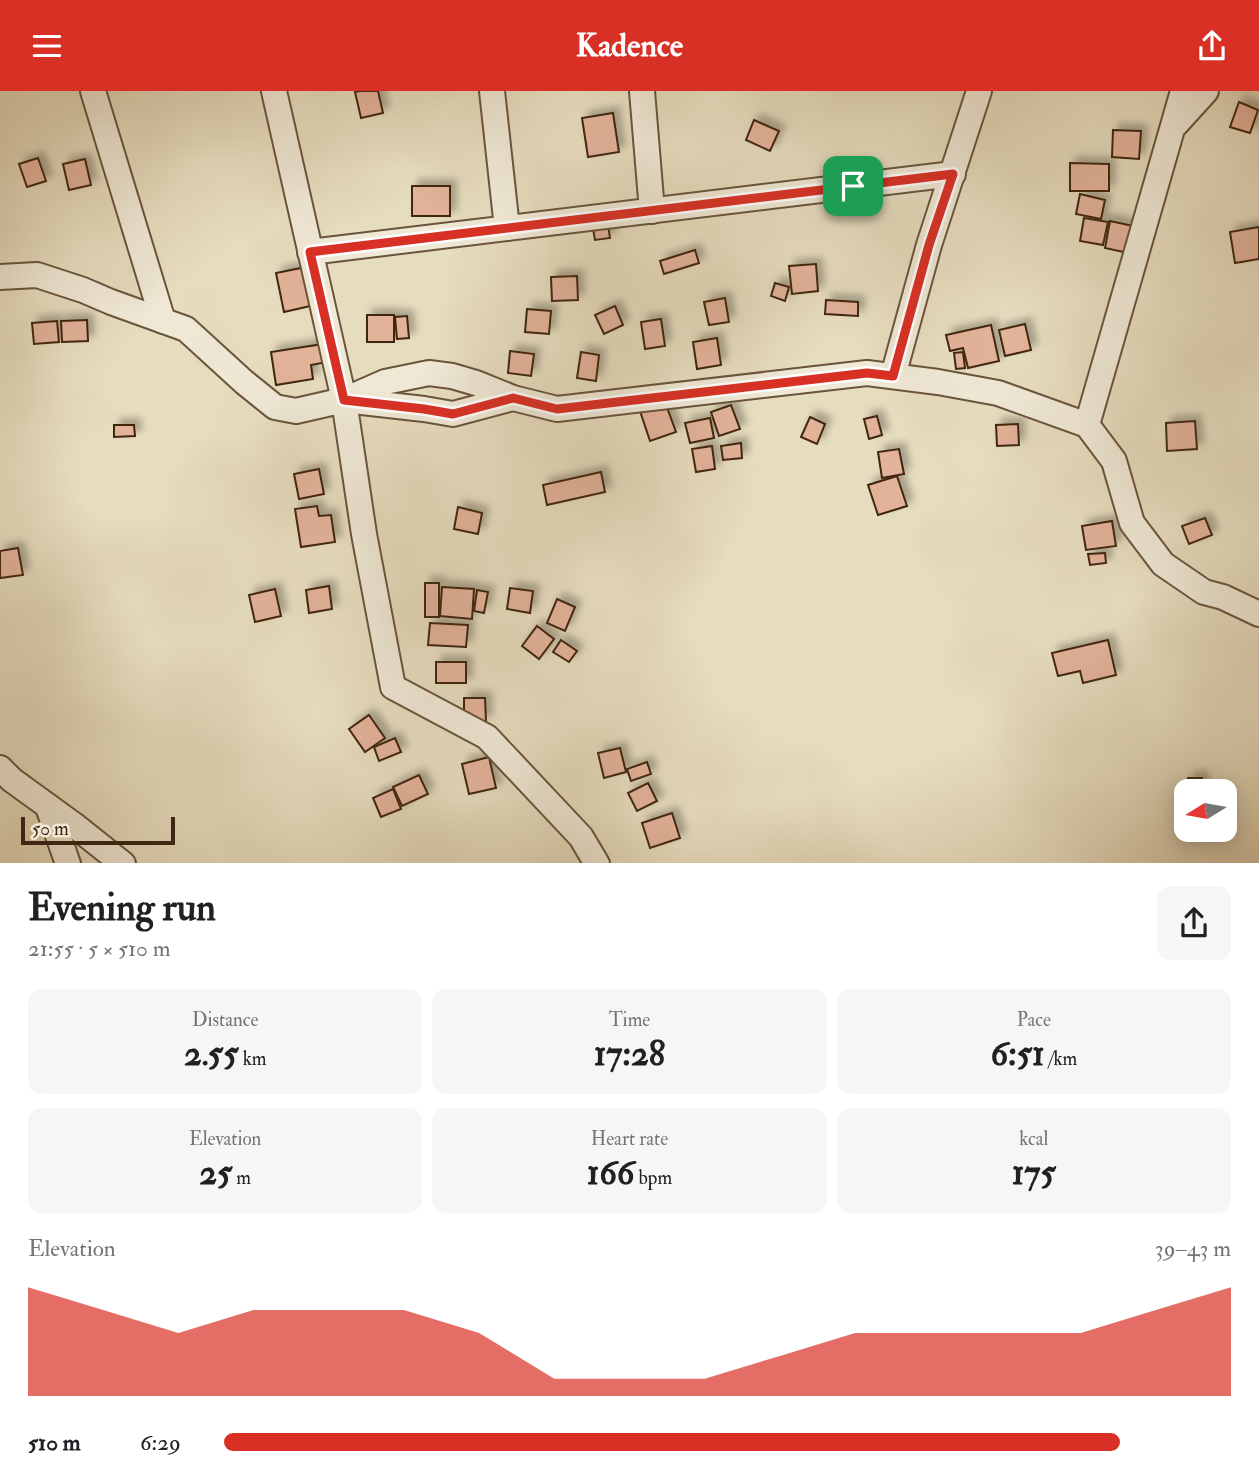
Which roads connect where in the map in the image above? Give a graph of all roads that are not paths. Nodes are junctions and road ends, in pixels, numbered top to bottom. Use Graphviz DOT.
graph roads {
  1 [pos="93,91"];
  2 [pos="274,91"];
  3 [pos="492,91"];
  4 [pos="642,91"];
  5 [pos="979,91"];
  6 [pos="1183,91"];
  7 [pos="1206,91"];
  8 [pos="1171,129"];
  9 [pos="953,174"];
  10 [pos="652,211"];
  11 [pos="507,228"];
  12 [pos="310,252"];
  13 [pos="0,277"];
  14 [pos="163,321"];
  15 [pos="893,376"];
  16 [pos="513,398"];
  17 [pos="344,400"];
  18 [pos="1087,425"];
  19 [pos="1259,614"];
  20 [pos="0,768"];
  21 [pos="48,807"];
  22 [pos="68,863"];
  23 [pos="123,863"];
  24 [pos="597,863"];
  1 -- 14 [label="street"];
  2 -- 12 [label="street"];
  3 -- 11 [label="street"];
  4 -- 10 [label="street"];
  5 -- 9 [label="street"];
  6 -- 8 [label="street"];
  7 -- 8 [label="street"];
  8 -- 18 [label="street"];
  9 -- 10 [label="street"];
  9 -- 15 [label="street"];
  10 -- 11 [label="street"];
  11 -- 12 [label="street"];
  12 -- 17 [label="street"];
  13 -- 14 [label="street"];
  14 -- 17 [label="street"];
  15 -- 16 [label="street"];
  15 -- 18 [label="street"];
  16 -- 17 [label="street"];
  16 -- 17 [label="street"];
  17 -- 24 [label="street"];
  18 -- 19 [label="street"];
  20 -- 21 [label="street"];
  21 -- 22 [label="street"];
  21 -- 23 [label="street"];
}
